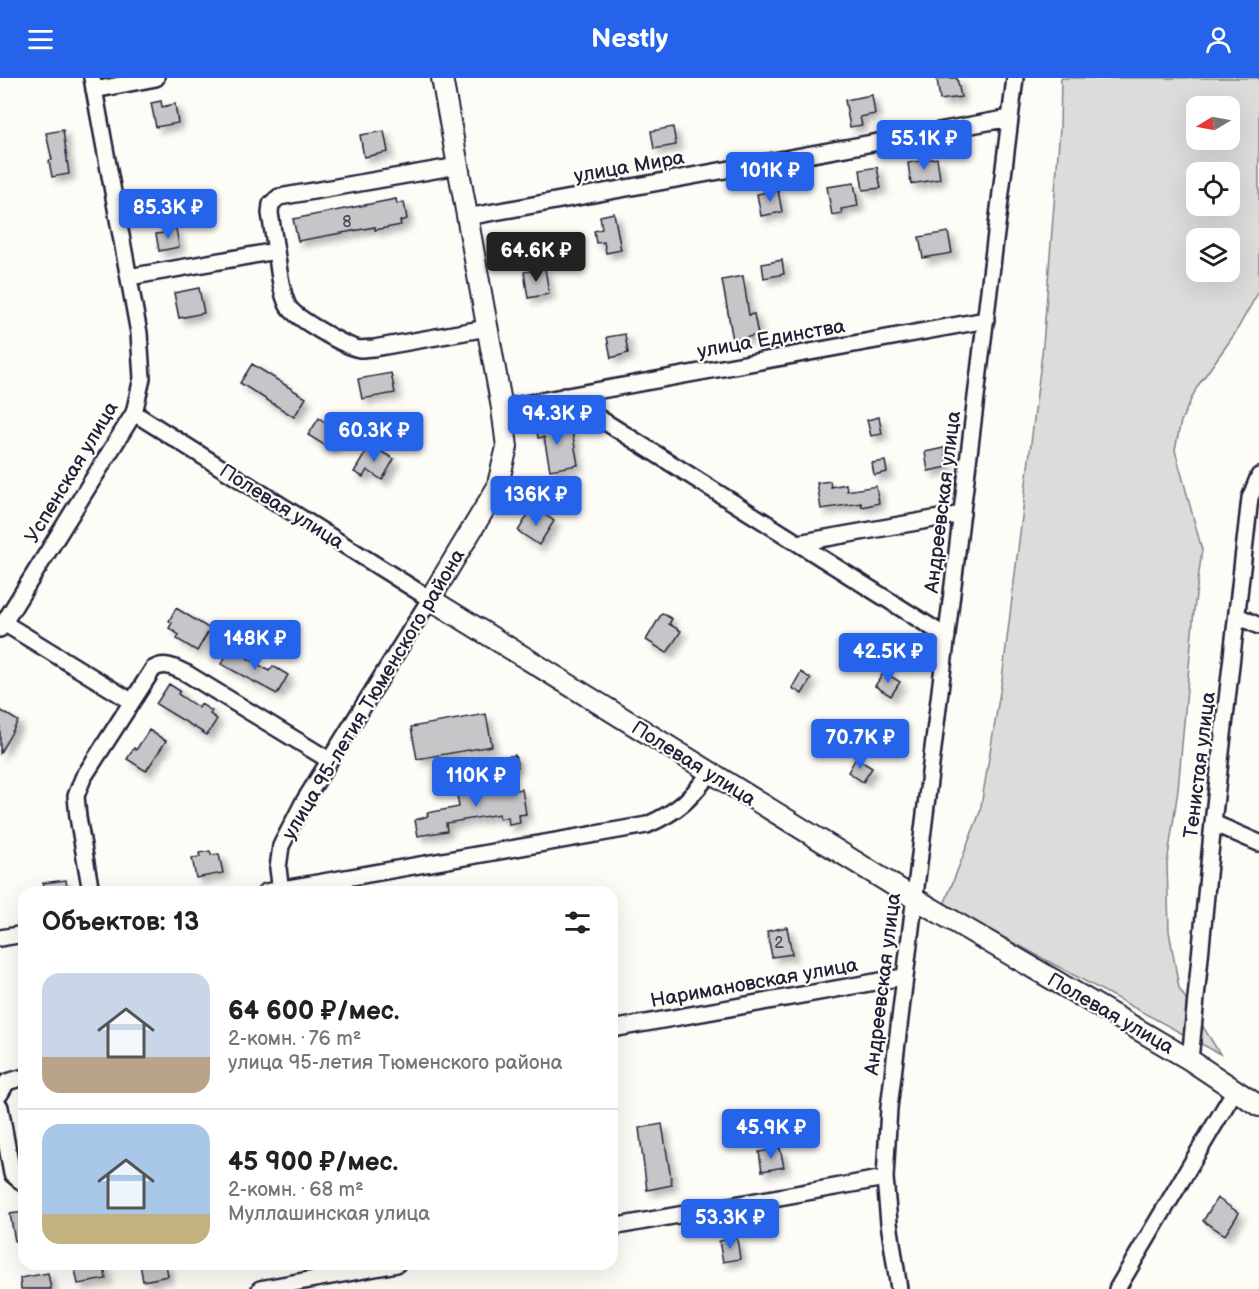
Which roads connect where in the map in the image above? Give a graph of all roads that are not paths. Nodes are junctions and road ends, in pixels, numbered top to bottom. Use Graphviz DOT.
graph roads {
  1 [pos="156,78"];
  2 [pos="442,78"];
  3 [pos="1015,78"];
  4 [pos="93,84"];
  5 [pos="1010,118"];
  6 [pos="458,166"];
  7 [pos="467,217"];
  8 [pos="276,251"];
  9 [pos="129,277"];
  10 [pos="986,320"];
  11 [pos="487,327"];
  12 [pos="564,396"];
  13 [pos="502,408"];
  14 [pos="134,413"];
  15 [pos="1259,476"];
  16 [pos="962,514"];
  17 [pos="798,543"];
  18 [pos="430,599"];
  19 [pos="1238,616"];
  20 [pos="2,626"];
  21 [pos="1259,626"];
  22 [pos="947,637"];
  23 [pos="131,701"];
  24 [pos="329,760"];
  25 [pos="710,773"];
  26 [pos="1213,823"];
  27 [pos="1259,843"];
  28 [pos="90,886"];
  29 [pos="276,886"];
  30 [pos="309,886"];
  31 [pos="914,898"];
  32 [pos="18,935"];
  33 [pos="0,938"];
  34 [pos="903,977"];
  35 [pos="618,1028"];
  36 [pos="1190,1060"];
  37 [pos="18,1079"];
  38 [pos="1235,1090"];
  39 [pos="0,1094"];
  40 [pos="1259,1106"];
  41 [pos="0,1107"];
  42 [pos="2,1136"];
  43 [pos="885,1178"];
  44 [pos="18,1179"];
  45 [pos="618,1226"];
  46 [pos="343,1270"];
  47 [pos="347,1270"];
  48 [pos="260,1289"];
  49 [pos="351,1289"];
  50 [pos="899,1289"];
  51 [pos="1117,1289"];
  1 -- 4 [label="street"];
  2 -- 6 [label="street, улица 95-летия Тюменского района"];
  3 -- 5 [label="street, Андреевская улица"];
  4 -- 9 [label="street, Успенская улица"];
  5 -- 7 [label="street, улица Мира"];
  5 -- 10 [label="street, Андреевская улица"];
  6 -- 7 [label="street, улица 95-летия Тюменского района"];
  6 -- 8 [label="street"];
  7 -- 11 [label="street, улица 95-летия Тюменского района"];
  8 -- 9 [label="street"];
  8 -- 11 [label="street"];
  9 -- 14 [label="street, Успенская улица"];
  10 -- 12 [label="street, улица Единства"];
  10 -- 16 [label="street, Андреевская улица"];
  11 -- 13 [label="street, улица 95-летия Тюменского района"];
  12 -- 13 [label="street, улица Единства"];
  12 -- 17 [label="street"];
  13 -- 18 [label="street, улица 95-летия Тюменского района"];
  14 -- 18 [label="street, Полевая улица"];
  14 -- 20 [label="street, Успенская улица"];
  15 -- 19 [label="street, Тенистая улица"];
  16 -- 17 [label="street"];
  16 -- 22 [label="street, Андреевская улица"];
  17 -- 22 [label="street"];
  18 -- 24 [label="street, улица 95-летия Тюменского района"];
  18 -- 25 [label="street, Полевая улица"];
  19 -- 21 [label="street"];
  19 -- 26 [label="street, Тенистая улица"];
  20 -- 23 [label="street"];
  22 -- 31 [label="street, Андреевская улица"];
  23 -- 24 [label="street"];
  23 -- 28 [label="street"];
  24 -- 29 [label="street, улица 95-летия Тюменского района"];
  25 -- 30 [label="street"];
  25 -- 31 [label="street, Полевая улица"];
  26 -- 27 [label="street"];
  26 -- 36 [label="street, Тенистая улица"];
  31 -- 34 [label="street, Андреевская улица"];
  31 -- 36 [label="street, Полевая улица"];
  32 -- 33 [label="street"];
  34 -- 35 [label="street, Наримановская улица"];
  34 -- 43 [label="street, Андреевская улица"];
  36 -- 38 [label="street, Полевая улица"];
  37 -- 39 [label="street"];
  38 -- 40 [label="street, Полевая улица"];
  38 -- 51 [label="street"];
  41 -- 42 [label="street"];
  42 -- 44 [label="street"];
  43 -- 45 [label="street"];
  43 -- 50 [label="street, Андреевская улица"];
  46 -- 48 [label="street"];
  47 -- 49 [label="street"];
}
